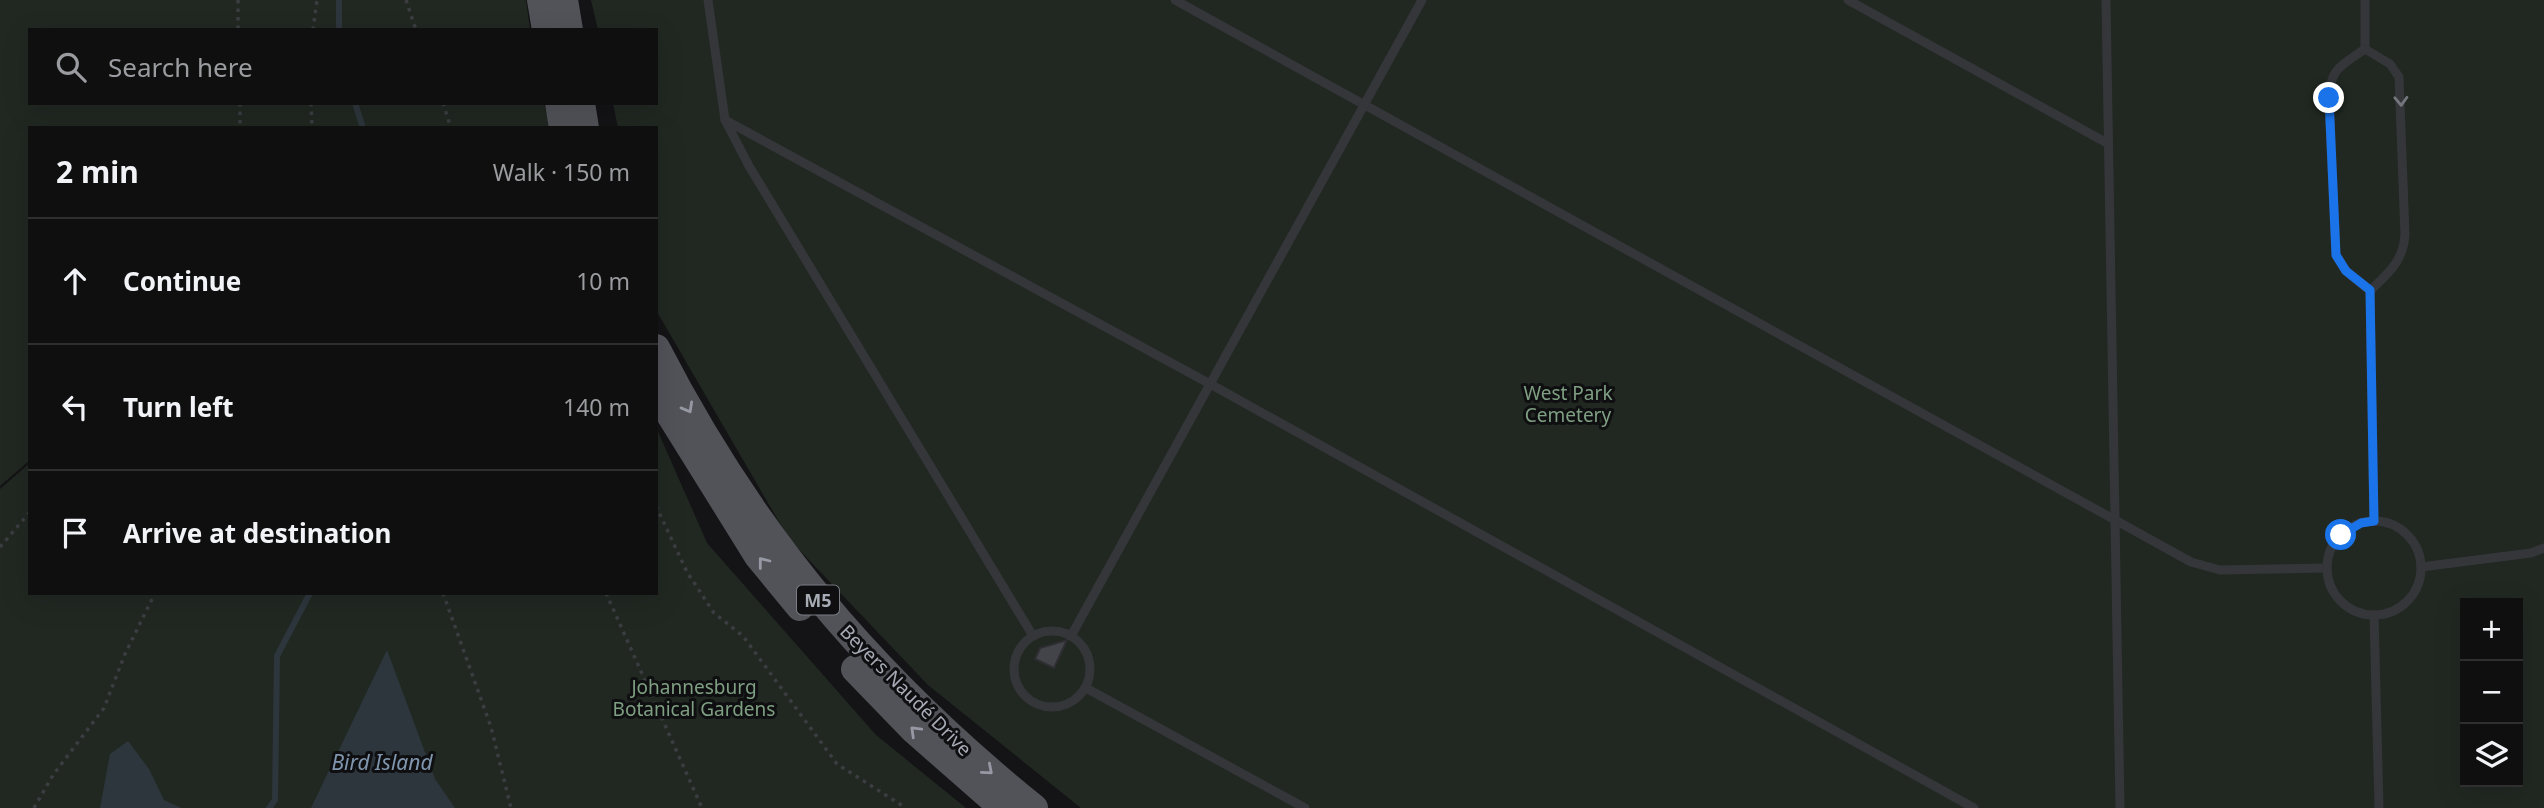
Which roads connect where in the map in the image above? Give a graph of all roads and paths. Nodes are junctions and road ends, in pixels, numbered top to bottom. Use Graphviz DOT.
graph roads {
  1 [pos="238,0"];
  2 [pos="317,0"];
  3 [pos="406,0"];
  4 [pos="541,0"];
  5 [pos="564,0"];
  6 [pos="708,0"];
  7 [pos="1175,0"];
  8 [pos="1422,0"];
  9 [pos="1847,0"];
  10 [pos="2106,0"];
  11 [pos="2365,0"];
  12 [pos="238,28"];
  13 [pos="313,28"];
  14 [pos="415,28"];
  15 [pos="546,28"];
  16 [pos="569,28"];
  17 [pos="2365,49"];
  18 [pos="240,105"];
  19 [pos="311,105"];
  20 [pos="444,105"];
  21 [pos="559,105"];
  22 [pos="581,105"];
  23 [pos="1366,106"];
  24 [pos="725,120"];
  25 [pos="240,126"];
  26 [pos="312,126"];
  27 [pos="450,126"];
  28 [pos="564,126"];
  29 [pos="585,126"];
  30 [pos="2108,143"];
  31 [pos="2370,290"];
  32 [pos="658,352"];
  33 [pos="1212,384"];
  34 [pos="658,395"];
  35 [pos="658,510"];
  36 [pos="28,514"];
  37 [pos="2116,518"];
  38 [pos="2374,521"];
  39 [pos="0,547"];
  40 [pos="2544,548"];
  41 [pos="2421,567"];
  42 [pos="2327,569"];
  43 [pos="154,595"];
  44 [pos="444,595"];
  45 [pos="607,595"];
  46 [pos="2374,615"];
  47 [pos="1033,636"];
  48 [pos="1071,636"];
  49 [pos="1086,688"];
  50 [pos="34,808"];
  51 [pos="511,808"];
  52 [pos="702,808"];
  53 [pos="906,808"];
  54 [pos="1003,808"];
  55 [pos="1034,808"];
  56 [pos="1305,808"];
  57 [pos="1974,808"];
  58 [pos="2120,808"];
  59 [pos="2379,808"];
  1 -- 12 [label="path"];
  2 -- 13 [label="path"];
  3 -- 14 [label="path"];
  4 -- 15 [label="main road"];
  5 -- 16 [label="main road"];
  6 -- 24 [label="lane"];
  7 -- 23 [label="lane"];
  8 -- 23 [label="lane"];
  9 -- 30 [label="lane"];
  10 -- 30 [label="lane"];
  11 -- 17 [label="lane"];
  17 -- 31 [label="lane, one-way"];
  17 -- 31 [label="lane"];
  18 -- 25 [label="path"];
  19 -- 26 [label="path"];
  20 -- 27 [label="path"];
  21 -- 28 [label="main road"];
  22 -- 29 [label="main road"];
  23 -- 33 [label="lane"];
  23 -- 37 [label="lane"];
  24 -- 33 [label="lane"];
  24 -- 47 [label="lane"];
  30 -- 37 [label="lane"];
  31 -- 38 [label="lane"];
  32 -- 55 [label="main road, Beyers Naudé Drive / M5, one-way"];
  33 -- 48 [label="lane"];
  33 -- 57 [label="lane"];
  54 -- 34 [label="main road, Beyers Naudé Drive / M5, one-way"];
  35 -- 53 [label="path"];
  36 -- 39 [label="path"];
  37 -- 42 [label="lane"];
  37 -- 58 [label="lane"];
  38 -- 41 [label="lane"];
  38 -- 42 [label="lane"];
  40 -- 41 [label="lane"];
  41 -- 46 [label="lane"];
  42 -- 46 [label="lane"];
  43 -- 50 [label="path"];
  44 -- 51 [label="path"];
  45 -- 52 [label="path"];
  46 -- 59 [label="lane"];
  47 -- 48 [label="lane"];
  47 -- 49 [label="lane"];
  48 -- 49 [label="lane"];
  49 -- 56 [label="lane"];
}
